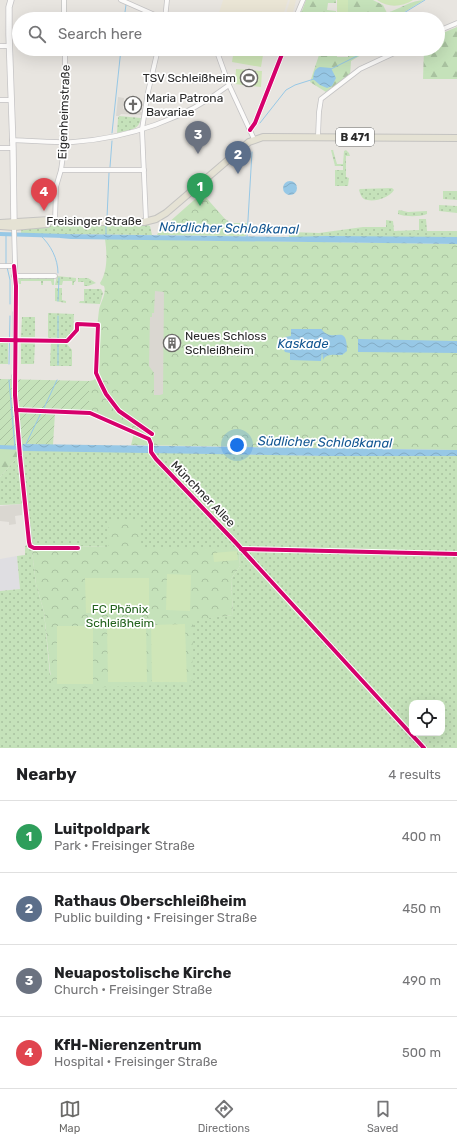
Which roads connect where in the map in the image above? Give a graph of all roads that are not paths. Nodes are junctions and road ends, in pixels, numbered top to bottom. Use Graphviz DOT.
graph roads {
  1 [pos="6,0"];
  2 [pos="11,0"];
  3 [pos="64,0"];
  4 [pos="121,0"];
  5 [pos="167,0"];
  6 [pos="303,0"];
  7 [pos="9,7"];
  8 [pos="64,12"];
  9 [pos="148,12"];
  10 [pos="165,12"];
  11 [pos="298,12"];
  12 [pos="457,23"];
  13 [pos="445,28"];
  14 [pos="0,46"];
  15 [pos="9,46"];
  16 [pos="65,56"];
  17 [pos="156,56"];
  18 [pos="219,56"];
  19 [pos="281,56"];
  20 [pos="388,56"];
  21 [pos="229,85"];
  22 [pos="0,100"];
  23 [pos="11,100"];
  24 [pos="142,129"];
  25 [pos="250,130"];
  26 [pos="318,136"];
  27 [pos="457,138"];
  28 [pos="254,139"];
  29 [pos="12,140"];
  30 [pos="65,142"];
  31 [pos="0,148"];
  32 [pos="13,148"];
  33 [pos="61,170"];
  34 [pos="144,170"];
  35 [pos="146,221"];
  36 [pos="54,222"];
  37 [pos="0,223"];
  38 [pos="0,226"];
  39 [pos="14,227"];
  40 [pos="2,266"];
  41 [pos="12,266"];
  42 [pos="14,276"];
  43 [pos="55,276"];
  44 [pos="16,304"];
  45 [pos="15,312"];
  46 [pos="14,368"];
  47 [pos="14,376"];
  48 [pos="16,410"];
  49 [pos="149,439"];
  50 [pos="78,548"];
  1 -- 7 [label="main road"];
  2 -- 7 [label="main road"];
  3 -- 8 [label="street"];
  4 -- 9 [label="street"];
  5 -- 10 [label="street"];
  6 -- 11 [label="street"];
  7 -- 15 [label="main road"];
  12 -- 13 [label="street"];
  14 -- 15 [label="street"];
  15 -- 23 [label="main road"];
  16 -- 30 [label="street, Eigenheimstraße"];
  17 -- 24 [label="street"];
  18 -- 21 [label="street"];
  19 -- 25 [label="street"];
  20 -- 26 [label="street"];
  21 -- 24 [label="street"];
  21 -- 25 [label="street"];
  22 -- 23 [label="street"];
  23 -- 29 [label="main road"];
  24 -- 30 [label="street"];
  24 -- 34 [label="street"];
  25 -- 28 [label="street"];
  26 -- 27 [label="main road, Freisinger Straße / B 471"];
  26 -- 28 [label="main road, Freisinger Straße / B 471"];
  28 -- 35 [label="main road, Freisinger Straße / B 471"];
  29 -- 30 [label="street"];
  29 -- 32 [label="main road"];
  30 -- 33 [label="street, Eigenheimstraße"];
  31 -- 32 [label="street"];
  32 -- 39 [label="main road"];
  33 -- 34 [label="street"];
  33 -- 36 [label="street, Eigenheimstraße"];
  34 -- 35 [label="street"];
  35 -- 36 [label="main road, Freisinger Straße / B 471"];
  36 -- 39 [label="main road, Freisinger Straße / B 471"];
  37 -- 39 [label="main road, B 471"];
  38 -- 39 [label="main road, B 471"];
  39 -- 41 [label="street"];
  40 -- 41 [label="street"];
  41 -- 42 [label="street"];
  42 -- 43 [label="street"];
  42 -- 44 [label="street"];
  45 -- 46 [label="street"];
  47 -- 48 [label="street"];
  48 -- 49 [label="street"];
  48 -- 50 [label="street"];
}
